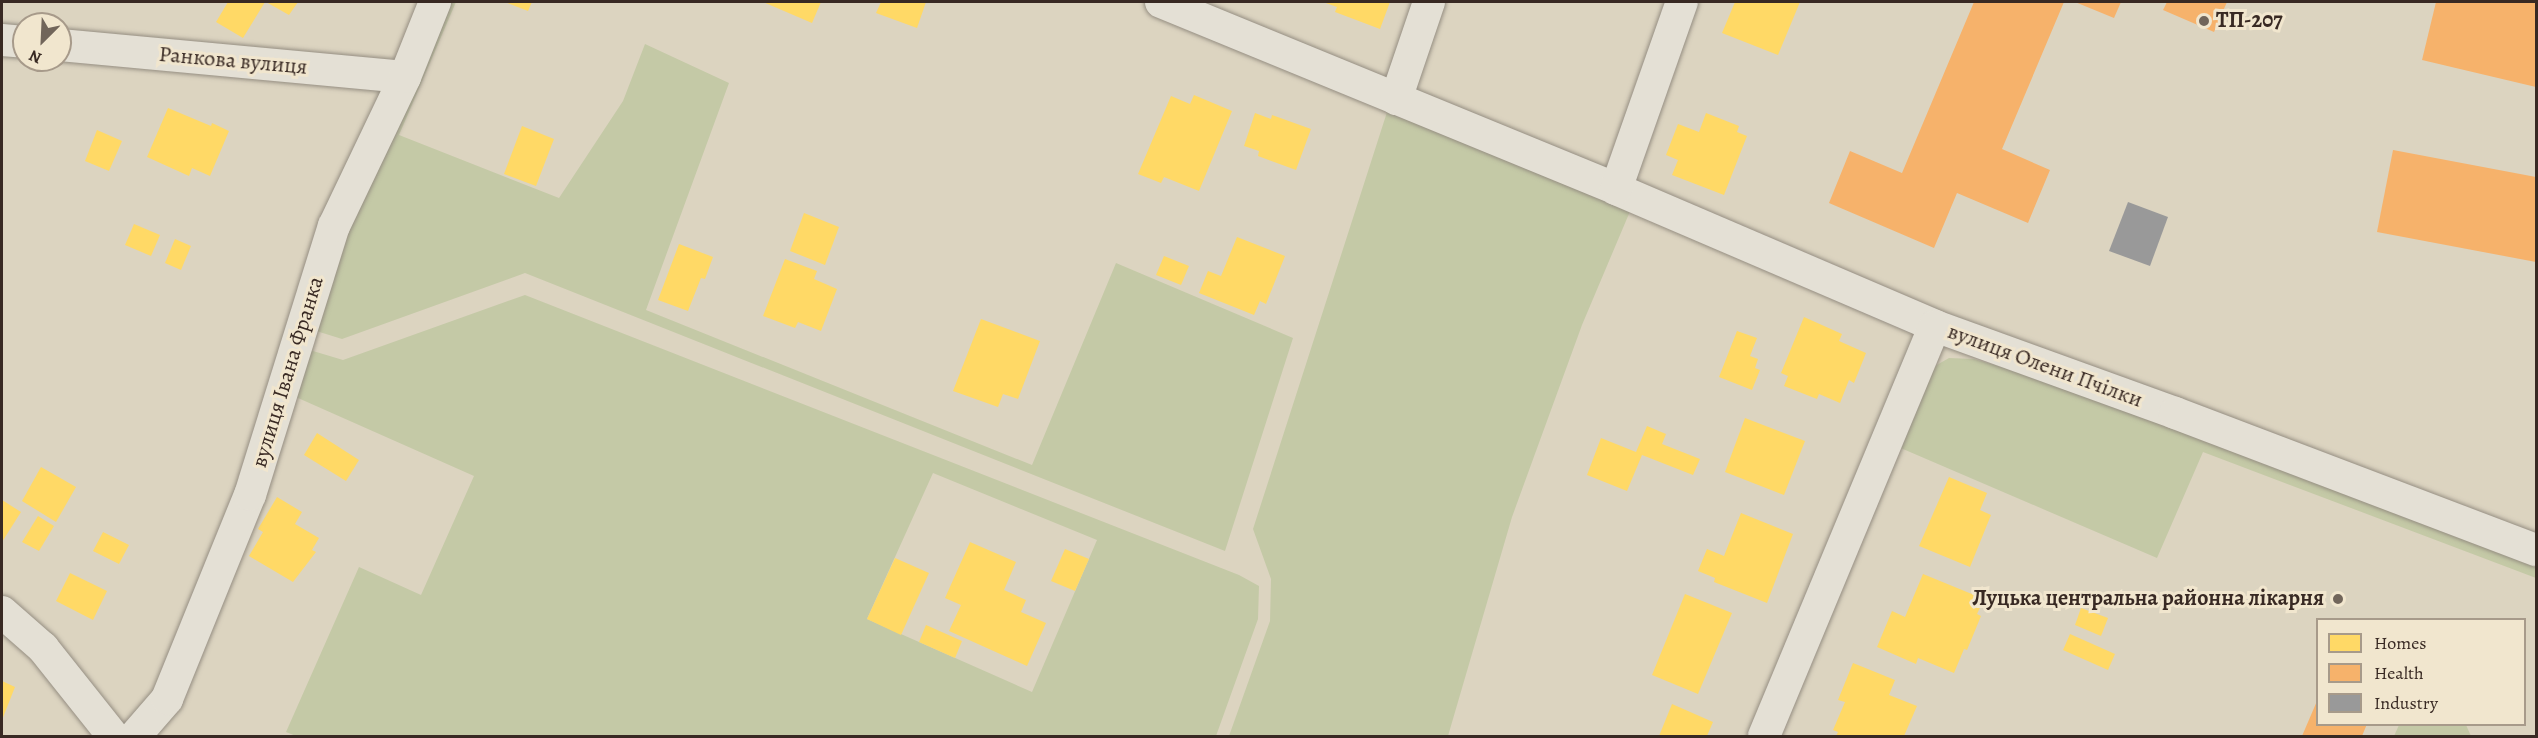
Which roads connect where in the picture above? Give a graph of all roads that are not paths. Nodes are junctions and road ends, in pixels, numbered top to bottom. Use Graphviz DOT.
graph roads {
  1 [pos="435,2"];
  2 [pos="1161,2"];
  3 [pos="1429,2"];
  4 [pos="1682,2"];
  5 [pos="72,46"];
  6 [pos="405,77"];
  7 [pos="1396,99"];
  8 [pos="1616,189"];
  9 [pos="1935,326"];
  10 [pos="2536,550"];
  11 [pos="2,612"];
  12 [pos="113,736"];
  13 [pos="135,736"];
  14 [pos="1764,736"];
  1 -- 6 [label="street, вулиця Івана Франка"];
  2 -- 7 [label="street"];
  3 -- 7 [label="street"];
  4 -- 8 [label="street"];
  5 -- 6 [label="street, Ранкова вулиця"];
  6 -- 13 [label="street, вулиця Івана Франка"];
  7 -- 8 [label="street"];
  8 -- 9 [label="street"];
  9 -- 10 [label="street, вулиця Олени Пчілки"];
  9 -- 14 [label="street, вулиця Олени Пчілки"];
  11 -- 12 [label="street"];
}
